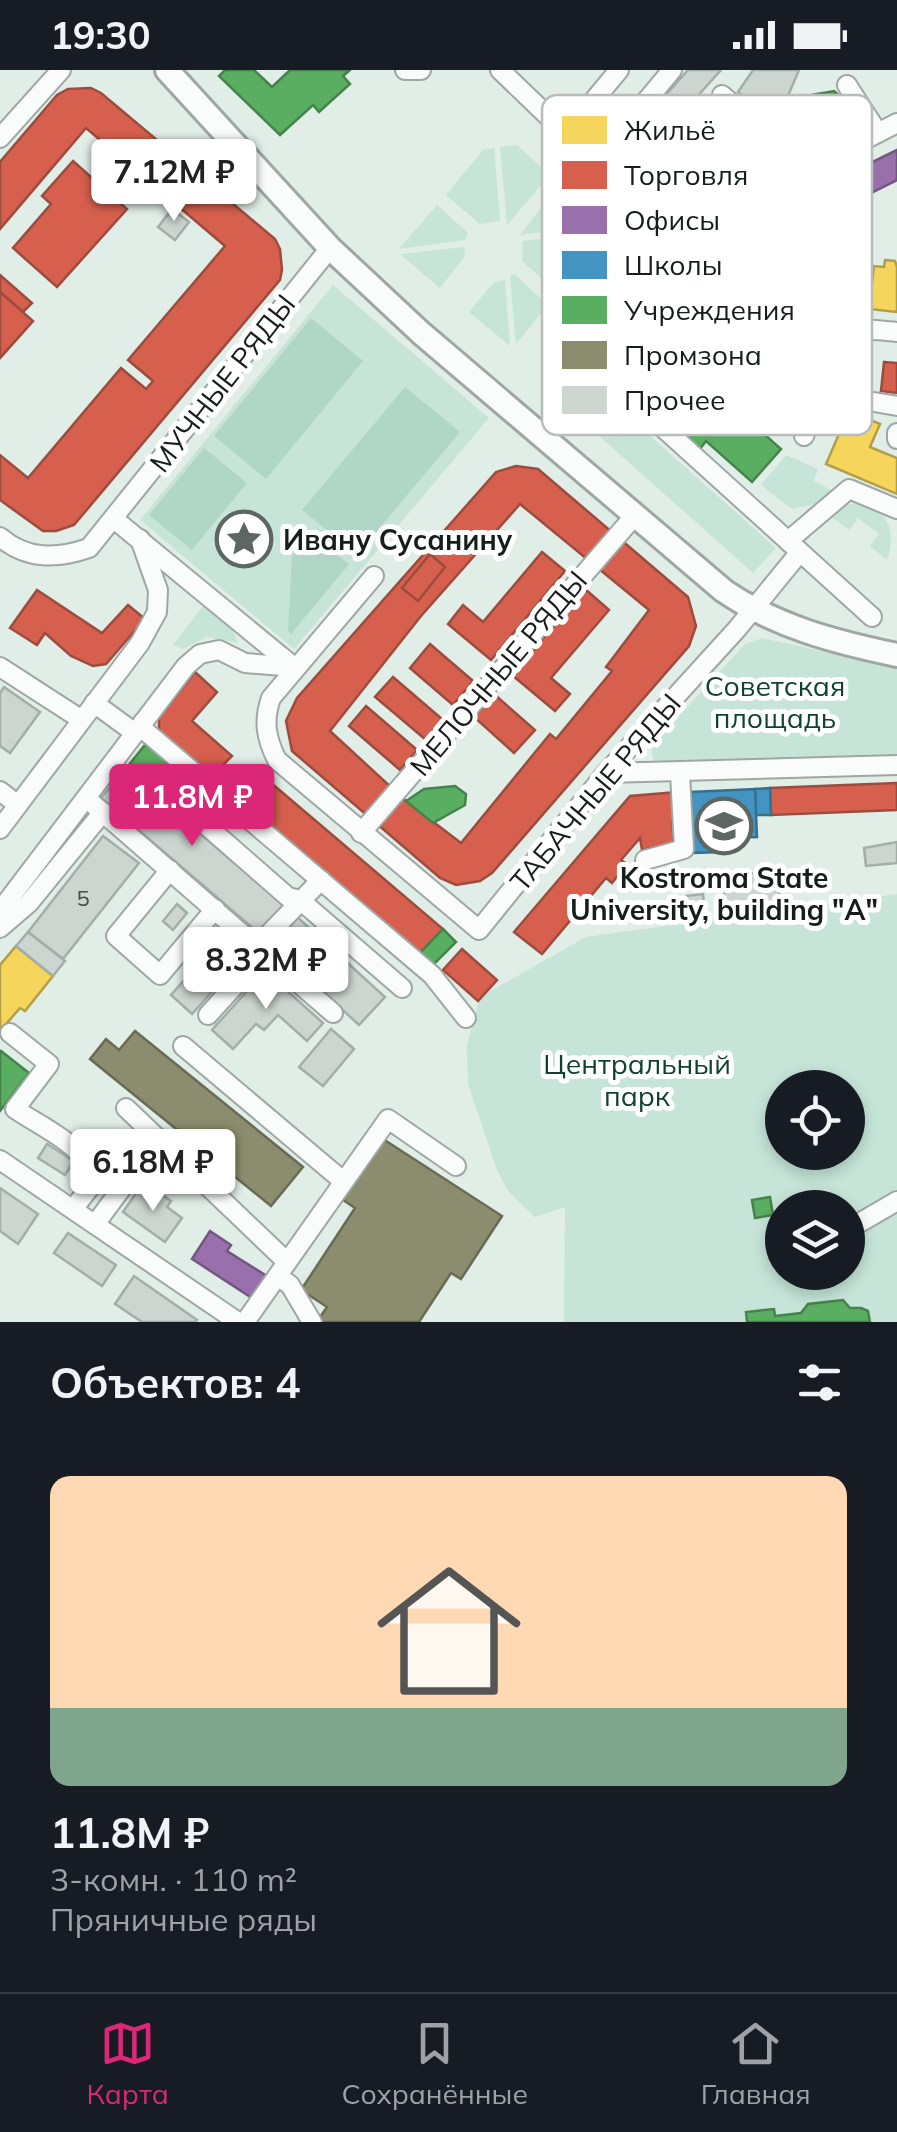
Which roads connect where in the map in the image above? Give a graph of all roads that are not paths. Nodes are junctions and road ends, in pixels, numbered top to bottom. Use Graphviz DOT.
graph roads {
  1 [pos="61,70"];
  2 [pos="500,70"];
  3 [pos="619,70"];
  4 [pos="672,70"];
  5 [pos="178,74"];
  6 [pos="847,85"];
  7 [pos="598,95"];
  8 [pos="652,95"];
  9 [pos="853,95"];
  10 [pos="542,110"];
  11 [pos="872,124"];
  12 [pos="897,124"];
  13 [pos="878,133"];
  14 [pos="872,136"];
  15 [pos="0,138"];
  16 [pos="330,248"];
  17 [pos="872,329"];
  18 [pos="897,332"];
  19 [pos="874,402"];
  20 [pos="897,406"];
  21 [pos="671,435"];
  22 [pos="897,509"];
  23 [pos="636,514"];
  24 [pos="114,519"];
  25 [pos="0,537"];
  26 [pos="140,538"];
  27 [pos="794,546"];
  28 [pos="374,576"];
  29 [pos="752,610"];
  30 [pos="872,617"];
  31 [pos="897,656"];
  32 [pos="294,667"];
  33 [pos="2,673"];
  34 [pos="94,704"];
  35 [pos="82,720"];
  36 [pos="139,727"];
  37 [pos="897,765"];
  38 [pos="606,773"];
  39 [pos="680,773"];
  40 [pos="0,791"];
  41 [pos="86,798"];
  42 [pos="18,805"];
  43 [pos="103,812"];
  44 [pos="192,812"];
  45 [pos="0,829"];
  46 [pos="361,833"];
  47 [pos="645,860"];
  48 [pos="170,870"];
  49 [pos="321,880"];
  50 [pos="300,900"];
  51 [pos="215,909"];
  52 [pos="0,911"];
  53 [pos="0,928"];
  54 [pos="267,953"];
  55 [pos="402,988"];
  56 [pos="333,1013"];
  57 [pos="208,1015"];
  58 [pos="466,1018"];
  59 [pos="10,1033"];
  60 [pos="182,1046"];
  61 [pos="126,1108"];
  62 [pos="0,1160"];
  63 [pos="456,1166"];
  64 [pos="133,1174"];
  65 [pos="343,1181"];
  66 [pos="897,1201"];
  67 [pos="74,1208"];
  68 [pos="865,1220"];
  69 [pos="96,1224"];
  70 [pos="282,1269"];
  71 [pos="217,1316"];
  72 [pos="242,1322"];
  73 [pos="312,1322"];
  1 -- 15 [label="street"];
  2 -- 10 [label="street"];
  3 -- 7 [label="street"];
  4 -- 8 [label="street"];
  5 -- 16 [label="main road"];
  6 -- 9 [label="street"];
  11 -- 13 [label="street"];
  12 -- 13 [label="street"];
  13 -- 14 [label="street"];
  16 -- 23 [label="main road"];
  16 -- 24 [label="street, МУЧНЫЕ РЯДЫ"];
  17 -- 18 [label="street"];
  19 -- 20 [label="street"];
  21 -- 27 [label="street"];
  22 -- 27 [label="street, ТАБАЧНЫЕ РЯДЫ"];
  23 -- 29 [label="main road"];
  23 -- 46 [label="street, МЕЛОЧНЫЕ РЯДЫ"];
  24 -- 25 [label="street, МУЧНЫЕ РЯДЫ"];
  24 -- 26 [label="street"];
  26 -- 32 [label="street"];
  26 -- 34 [label="street"];
  27 -- 29 [label="street, ТАБАЧНЫЕ РЯДЫ"];
  27 -- 30 [label="street"];
  28 -- 32 [label="street"];
  29 -- 31 [label="main road"];
  29 -- 38 [label="street, ТАБАЧНЫЕ РЯДЫ"];
  32 -- 36 [label="street"];
  32 -- 46 [label="street"];
  33 -- 35 [label="street"];
  34 -- 35 [label="street"];
  34 -- 36 [label="street"];
  35 -- 42 [label="street"];
  36 -- 41 [label="street"];
  36 -- 49 [label="street"];
  37 -- 39 [label="street"];
  38 -- 39 [label="street"];
  38 -- 46 [label="street, ТАБАЧНЫЕ РЯДЫ"];
  39 -- 47 [label="street"];
  40 -- 42 [label="street"];
  41 -- 43 [label="street"];
  41 -- 52 [label="street"];
  42 -- 45 [label="street"];
  43 -- 48 [label="street"];
  43 -- 53 [label="street"];
  44 -- 50 [label="street"];
  48 -- 51 [label="street"];
  48 -- 51 [label="street"];
  49 -- 50 [label="street"];
  49 -- 58 [label="street"];
  50 -- 54 [label="street"];
  50 -- 55 [label="street"];
  51 -- 54 [label="street"];
  54 -- 56 [label="street"];
  54 -- 57 [label="street"];
  59 -- 67 [label="street"];
  60 -- 65 [label="street"];
  61 -- 70 [label="street"];
  62 -- 67 [label="street"];
  63 -- 65 [label="street"];
  64 -- 69 [label="street"];
  65 -- 70 [label="street"];
  66 -- 68 [label="street"];
  67 -- 69 [label="street"];
  69 -- 71 [label="street"];
  70 -- 72 [label="street"];
  70 -- 73 [label="street"];
  71 -- 72 [label="street"];
}
